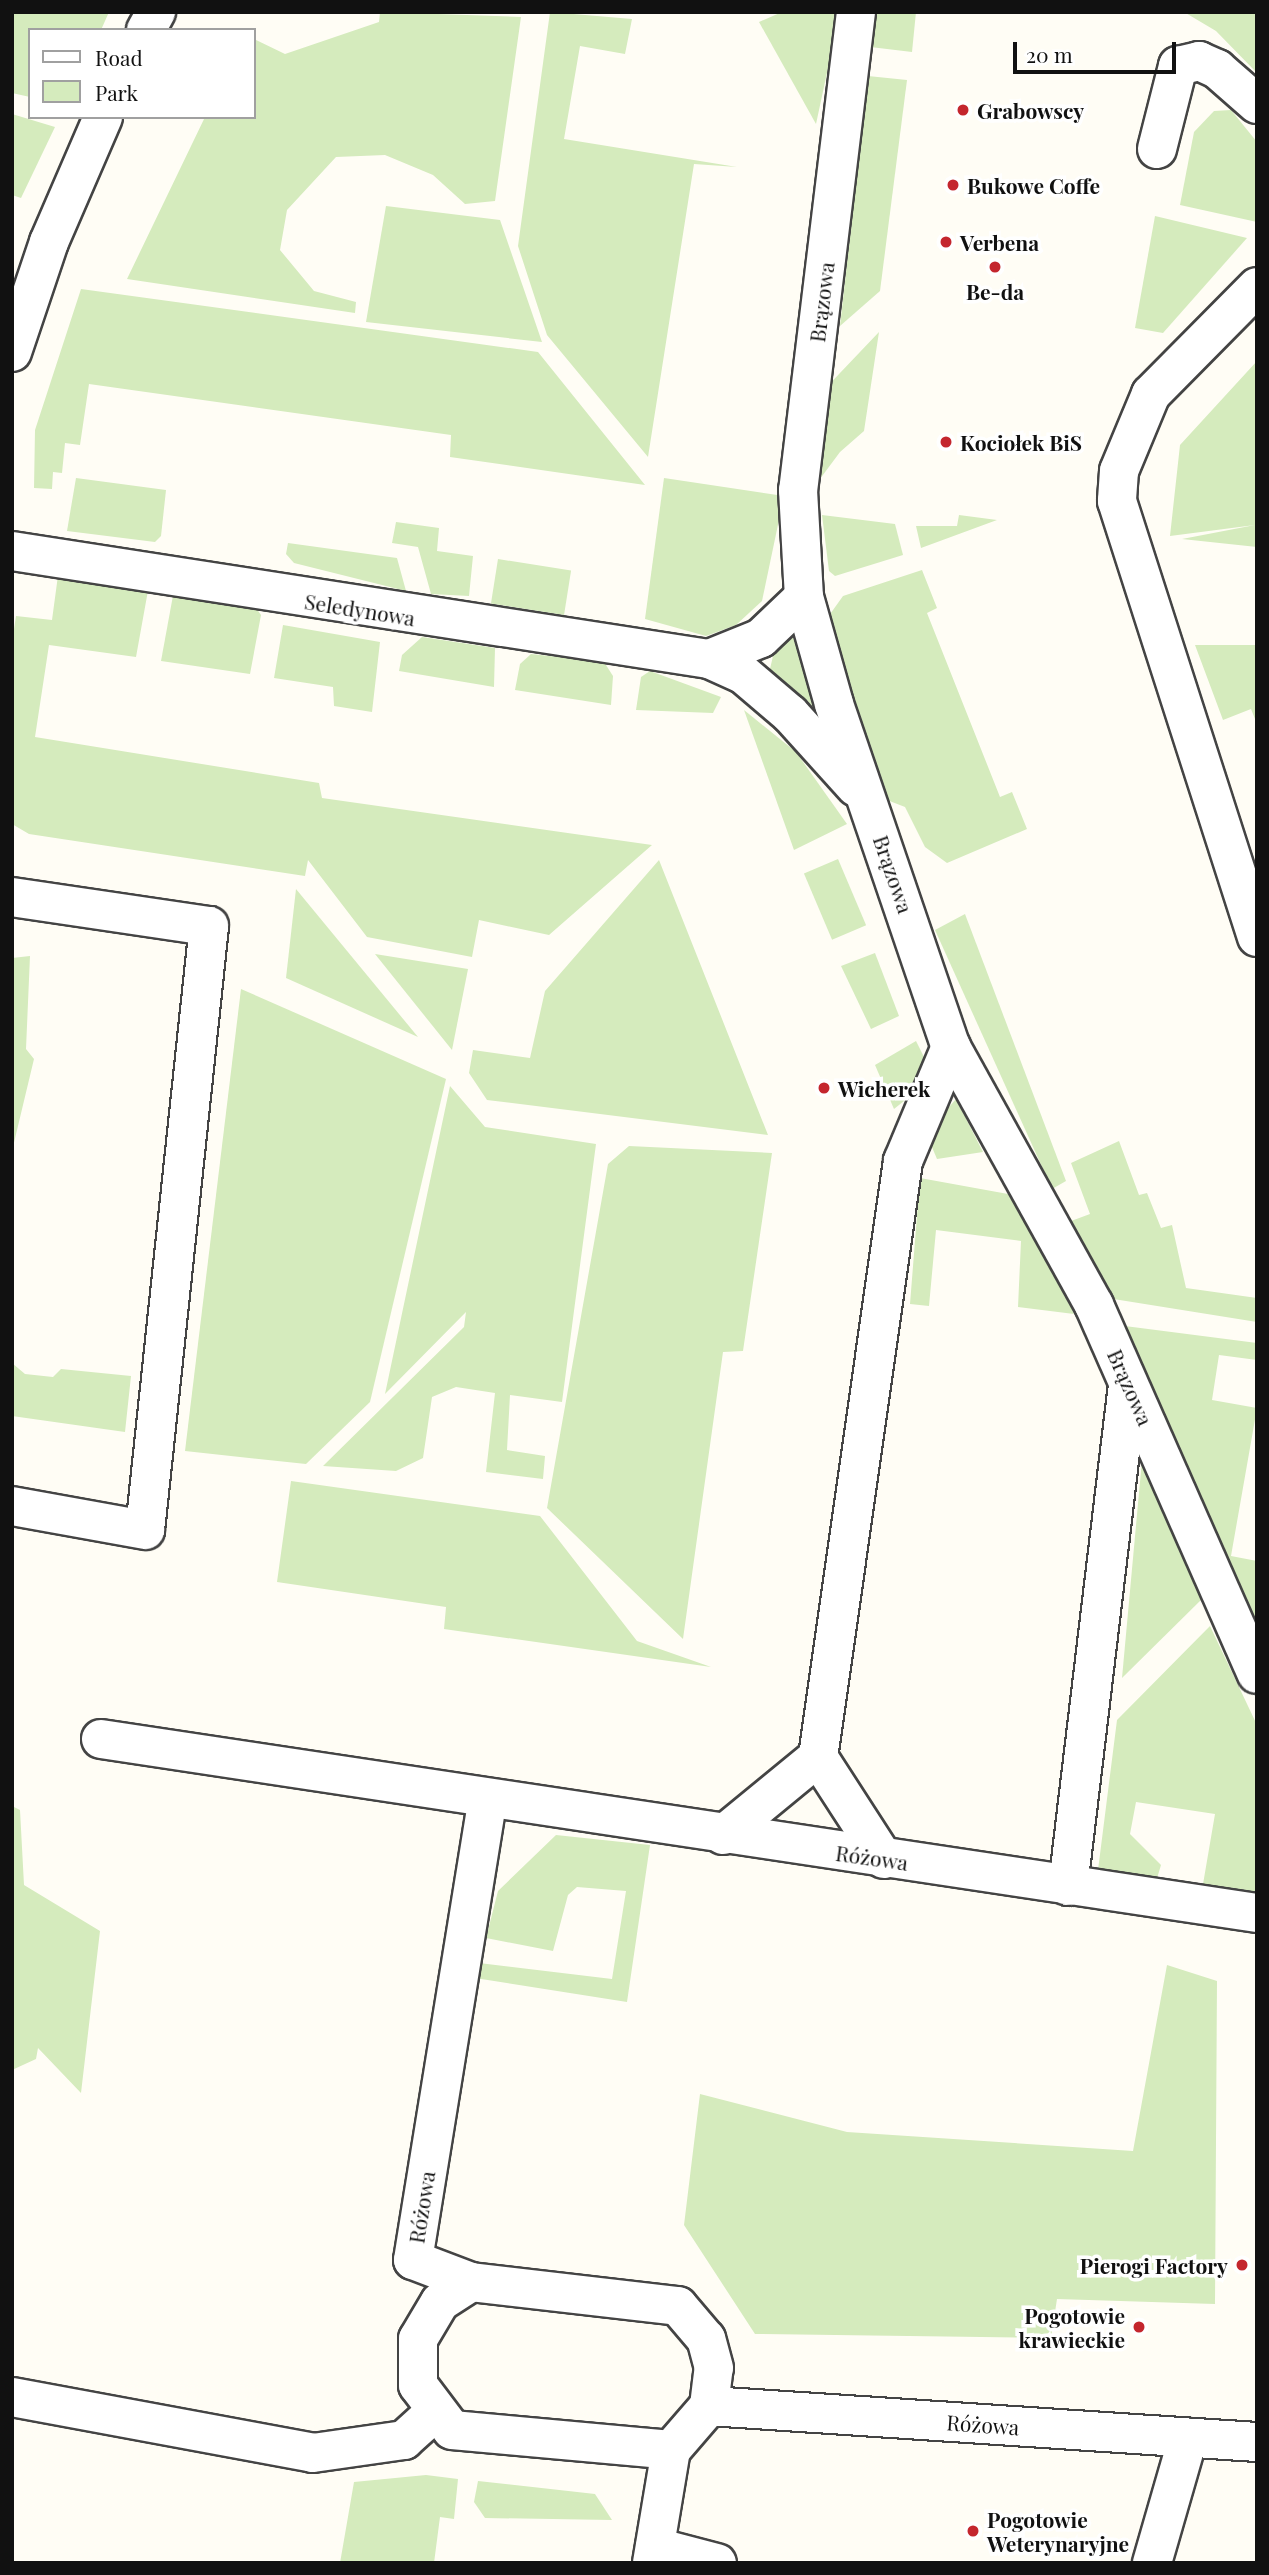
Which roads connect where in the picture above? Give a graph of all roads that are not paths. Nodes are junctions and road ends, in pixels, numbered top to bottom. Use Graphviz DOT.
graph roads {
  1 [pos="156,12"];
  2 [pos="856,12"];
  3 [pos="147,28"];
  4 [pos="1257,104"];
  5 [pos="102,119"];
  6 [pos="1157,149"];
  7 [pos="1257,287"];
  8 [pos="12,352"];
  9 [pos="12,551"];
  10 [pos="804,597"];
  11 [pos="709,659"];
  12 [pos="868,800"];
  13 [pos="12,897"];
  14 [pos="1257,937"];
  15 [pos="951,1047"];
  16 [pos="1128,1383"];
  17 [pos="12,1506"];
  18 [pos="1257,1674"];
  19 [pos="102,1739"];
  20 [pos="818,1757"];
  21 [pos="487,1802"];
  22 [pos="723,1835"];
  23 [pos="884,1859"];
  24 [pos="1068,1886"];
  25 [pos="1257,1913"];
  26 [pos="471,2282"];
  27 [pos="12,2397"];
  28 [pos="709,2406"];
  29 [pos="434,2413"];
  30 [pos="1188,2438"];
  31 [pos="1257,2442"];
  32 [pos="671,2450"];
  33 [pos="654,2555"];
  34 [pos="717,2563"];
  35 [pos="1152,2563"];
  1 -- 3 [label="street"];
  2 -- 10 [label="street, Brązowa"];
  4 -- 6 [label="street"];
  5 -- 8 [label="street"];
  7 -- 14 [label="street"];
  9 -- 11 [label="street, Seledynowa"];
  10 -- 11 [label="street"];
  10 -- 12 [label="street, Brązowa"];
  11 -- 12 [label="street, Seledynowa"];
  12 -- 15 [label="street, Brązowa"];
  13 -- 17 [label="street"];
  15 -- 16 [label="street, Brązowa"];
  15 -- 20 [label="street"];
  16 -- 18 [label="street, Brązowa"];
  16 -- 24 [label="street"];
  19 -- 21 [label="street, Różowa"];
  20 -- 22 [label="street"];
  20 -- 23 [label="street"];
  21 -- 22 [label="street, Różowa"];
  21 -- 26 [label="street, Różowa"];
  22 -- 23 [label="street, Różowa"];
  23 -- 24 [label="street, Różowa"];
  24 -- 25 [label="street, Różowa"];
  26 -- 28 [label="street, Różowa"];
  26 -- 29 [label="street"];
  27 -- 29 [label="street"];
  28 -- 30 [label="street, Różowa"];
  28 -- 32 [label="street"];
  29 -- 32 [label="street"];
  30 -- 31 [label="street, Różowa"];
  30 -- 35 [label="street"];
  32 -- 33 [label="street"];
  33 -- 34 [label="street"];
}
